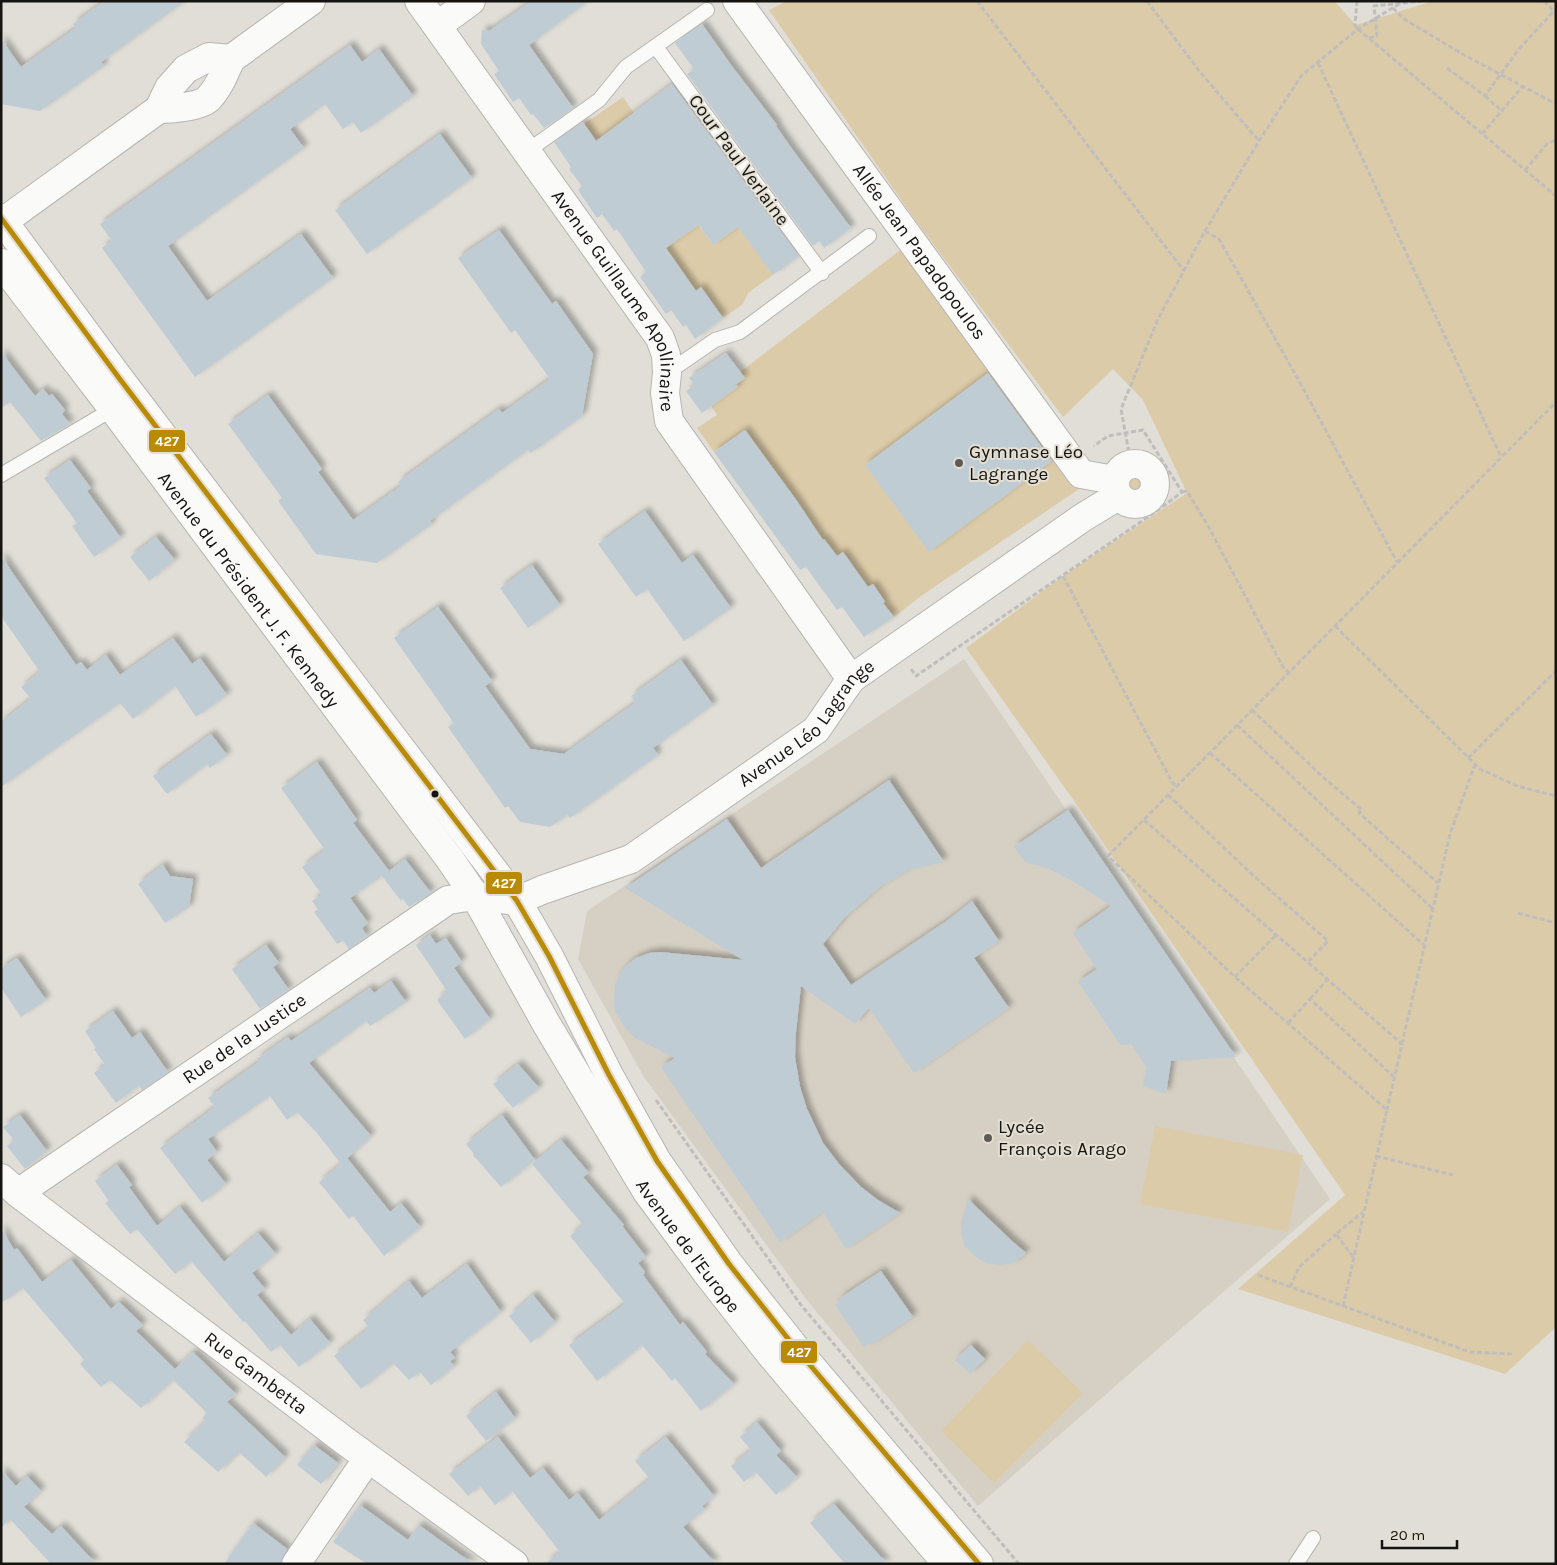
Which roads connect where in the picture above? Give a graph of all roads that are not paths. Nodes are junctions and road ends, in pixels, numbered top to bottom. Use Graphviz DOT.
graph roads {
  1 [pos="310,1"];
  2 [pos="419,1"];
  3 [pos="470,1"];
  4 [pos="737,1"];
  5 [pos="707,10"];
  6 [pos="437,26"];
  7 [pos="656,47"];
  8 [pos="231,58"];
  9 [pos="159,109"];
  10 [pos="526,152"];
  11 [pos="2,220"];
  12 [pos="869,236"];
  13 [pos="1,263"];
  14 [pos="822,273"];
  15 [pos="667,373"];
  16 [pos="112,409"];
  17 [pos="1,475"];
  18 [pos="1121,480"];
  19 [pos="851,679"];
  20 [pos="475,896"];
  21 [pos="517,901"];
  22 [pos="10,1185"];
  23 [pos="368,1458"];
  24 [pos="1313,1538"];
  25 [pos="296,1564"];
  26 [pos="514,1564"];
  27 [pos="947,1564"];
  28 [pos="979,1564"];
  29 [pos="1296,1564"];
  1 -- 8 [label="street"];
  2 -- 6 [label="street, Avenue Guillaume Apollinaire"];
  3 -- 6 [label="street"];
  4 -- 18 [label="street, Allée Jean Papadopoulos"];
  5 -- 7 [label="lane"];
  6 -- 10 [label="street, Avenue Guillaume Apollinaire"];
  7 -- 10 [label="lane"];
  7 -- 14 [label="lane, Cour Paul Verlaine"];
  8 -- 9 [label="street"];
  8 -- 9 [label="street"];
  9 -- 11 [label="street"];
  10 -- 15 [label="street, Avenue Guillaume Apollinaire"];
  11 -- 21 [label="street, Avenue du Président J. F. Kennedy"];
  12 -- 14 [label="lane"];
  13 -- 16 [label="street, Avenue du Président J. F. Kennedy"];
  14 -- 15 [label="lane"];
  15 -- 19 [label="street, Avenue Guillaume Apollinaire"];
  16 -- 17 [label="lane"];
  16 -- 20 [label="street, Avenue du Président J. F. Kennedy"];
  18 -- 19 [label="street, Avenue Léo Lagrange"];
  19 -- 21 [label="street, Avenue Léo Lagrange"];
  20 -- 21 [label="street"];
  20 -- 22 [label="street, Rue de la Justice"];
  20 -- 27 [label="street, Avenue de l'Europe"];
  21 -- 28 [label="street, Avenue de l'Europe"];
  22 -- 23 [label="street, Rue Gambetta"];
  23 -- 25 [label="street"];
  23 -- 26 [label="street, Rue Gambetta"];
  24 -- 29 [label="lane"];
}
